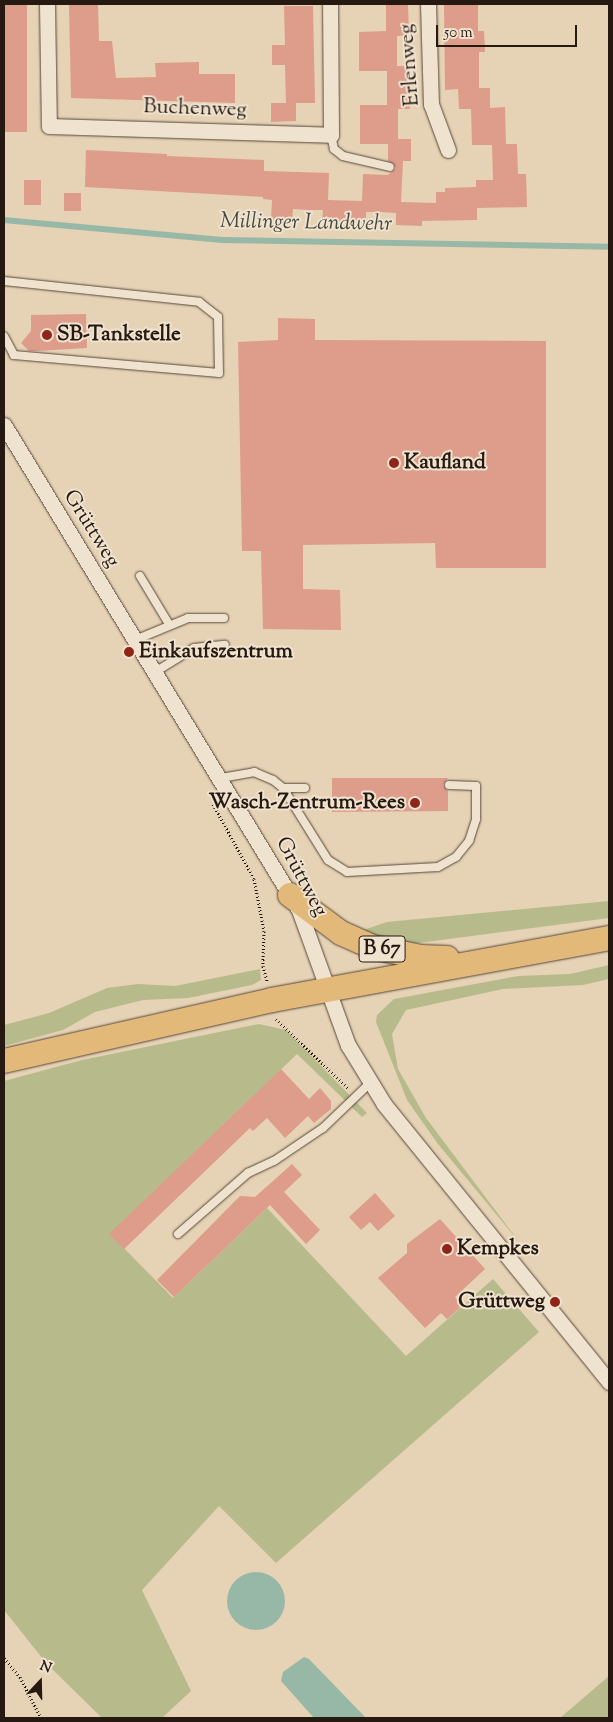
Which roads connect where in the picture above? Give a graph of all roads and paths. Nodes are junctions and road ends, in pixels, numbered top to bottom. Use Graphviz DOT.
graph roads {
  1 [pos="47,4"];
  2 [pos="330,4"];
  3 [pos="428,4"];
  4 [pos="331,135"];
  5 [pos="448,150"];
  6 [pos="390,166"];
  7 [pos="4,281"];
  8 [pos="4,336"];
  9 [pos="4,425"];
  10 [pos="140,576"];
  11 [pos="224,618"];
  12 [pos="169,624"];
  13 [pos="135,640"];
  14 [pos="225,645"];
  15 [pos="155,672"];
  16 [pos="221,778"];
  17 [pos="449,785"];
  18 [pos="283,788"];
  19 [pos="305,788"];
  20 [pos="290,895"];
  21 [pos="609,938"];
  22 [pos="489,960"];
  23 [pos="326,989"];
  24 [pos="4,1061"];
  25 [pos="371,1082"];
  26 [pos="178,1234"];
  27 [pos="609,1382"];
  28 [pos="4,1658"];
  29 [pos="41,1718"];
  1 -- 4 [label="street, Buchenweg"];
  2 -- 4 [label="street"];
  3 -- 5 [label="street, Erlenweg"];
  4 -- 6 [label="lane"];
  7 -- 8 [label="lane"];
  9 -- 13 [label="street, Grüttweg"];
  10 -- 12 [label="lane"];
  11 -- 12 [label="lane"];
  12 -- 13 [label="lane"];
  13 -- 15 [label="street, Grüttweg"];
  14 -- 15 [label="lane"];
  15 -- 16 [label="street, Grüttweg"];
  16 -- 18 [label="lane"];
  16 -- 20 [label="street, Grüttweg"];
  17 -- 18 [label="lane"];
  18 -- 19 [label="lane"];
  20 -- 22 [label="main road, B 67"];
  20 -- 23 [label="street, Grüttweg"];
  21 -- 22 [label="main road, B 67"];
  22 -- 23 [label="main road, B 67"];
  23 -- 24 [label="main road, B 67"];
  23 -- 25 [label="street, Grüttweg"];
  25 -- 26 [label="lane"];
  25 -- 27 [label="street, Grüttweg"];
  28 -- 29 [label="path"];
}
